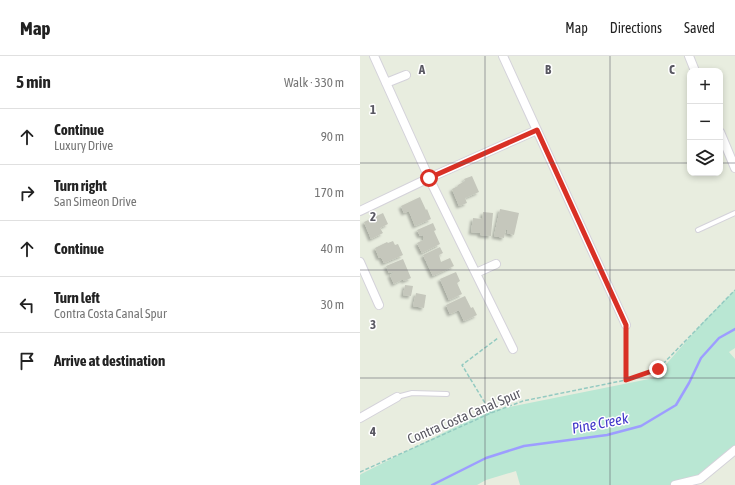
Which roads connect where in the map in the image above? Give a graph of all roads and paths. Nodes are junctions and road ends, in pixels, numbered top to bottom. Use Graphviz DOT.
graph roads {
  1 [pos="374,56"];
  2 [pos="503,56"];
  3 [pos="689,56"];
  4 [pos="694,68"];
  5 [pos="406,75"];
  6 [pos="386,83"];
  7 [pos="537,130"];
  8 [pos="723,139"];
  9 [pos="735,168"];
  10 [pos="429,178"];
  11 [pos="360,211"];
  12 [pos="735,213"];
  13 [pos="698,230"];
  14 [pos="360,262"];
  15 [pos="496,264"];
  16 [pos="476,273"];
  17 [pos="735,290"];
  18 [pos="379,305"];
  19 [pos="626,325"];
  20 [pos="505,333"];
  21 [pos="513,349"];
  22 [pos="626,380"];
  23 [pos="447,394"];
  24 [pos="396,397"];
  25 [pos="491,413"];
  26 [pos="360,418"];
  27 [pos="735,450"];
  28 [pos="360,472"];
  29 [pos="675,485"];
  1 -- 6 [label="street"];
  2 -- 7 [label="street"];
  3 -- 4 [label="street"];
  5 -- 6 [label="street"];
  6 -- 10 [label="street"];
  7 -- 10 [label="street"];
  7 -- 19 [label="street"];
  8 -- 9 [label="street"];
  10 -- 11 [label="street"];
  10 -- 16 [label="street"];
  12 -- 13 [label="lane"];
  14 -- 18 [label="street"];
  15 -- 16 [label="street"];
  16 -- 20 [label="street"];
  17 -- 22 [label="path, Contra Costa Canal Spur"];
  19 -- 22 [label="path"];
  20 -- 21 [label="street"];
  20 -- 25 [label="path"];
  22 -- 25 [label="path, Contra Costa Canal Spur"];
  23 -- 24 [label="lane"];
  24 -- 26 [label="street"];
  25 -- 28 [label="path, Contra Costa Canal Spur"];
  27 -- 29 [label="street"];
}
